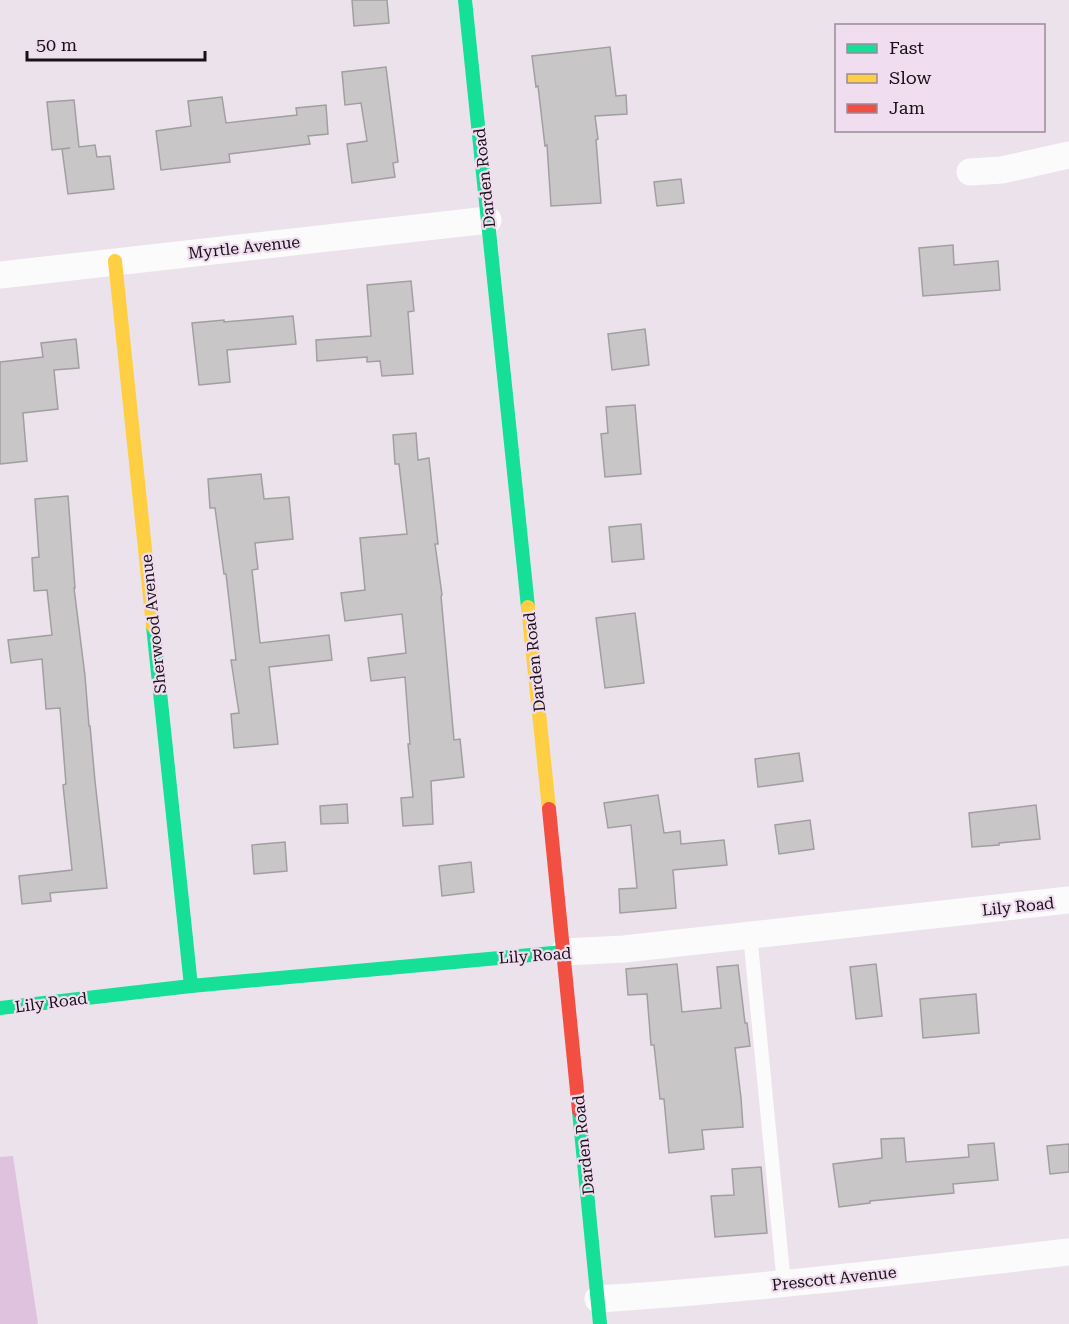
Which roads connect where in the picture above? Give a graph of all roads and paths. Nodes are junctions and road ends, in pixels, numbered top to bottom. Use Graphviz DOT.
graph roads {
  1 [pos="465,0"];
  2 [pos="1069,155"];
  3 [pos="970,172"];
  4 [pos="488,220"];
  5 [pos="116,261"];
  6 [pos="0,275"];
  7 [pos="1069,900"];
  8 [pos="750,934"];
  9 [pos="564,952"];
  10 [pos="191,986"];
  11 [pos="0,1008"];
  12 [pos="1069,1252"];
  13 [pos="783,1284"];
  14 [pos="599,1312"];
  1 -- 4 [label="street, Darden Road"];
  2 -- 3 [label="street"];
  4 -- 5 [label="street, Myrtle Avenue"];
  4 -- 9 [label="street, Darden Road"];
  5 -- 6 [label="street, Myrtle Avenue"];
  5 -- 10 [label="street, Sherwood Avenue"];
  7 -- 8 [label="street, Lily Road"];
  8 -- 9 [label="street, Lily Road"];
  8 -- 13 [label="lane"];
  9 -- 10 [label="street, Lily Road"];
  9 -- 14 [label="street, Darden Road"];
  10 -- 11 [label="street, Lily Road"];
  12 -- 13 [label="street, Prescott Avenue"];
  13 -- 14 [label="street, Prescott Avenue"];
}
